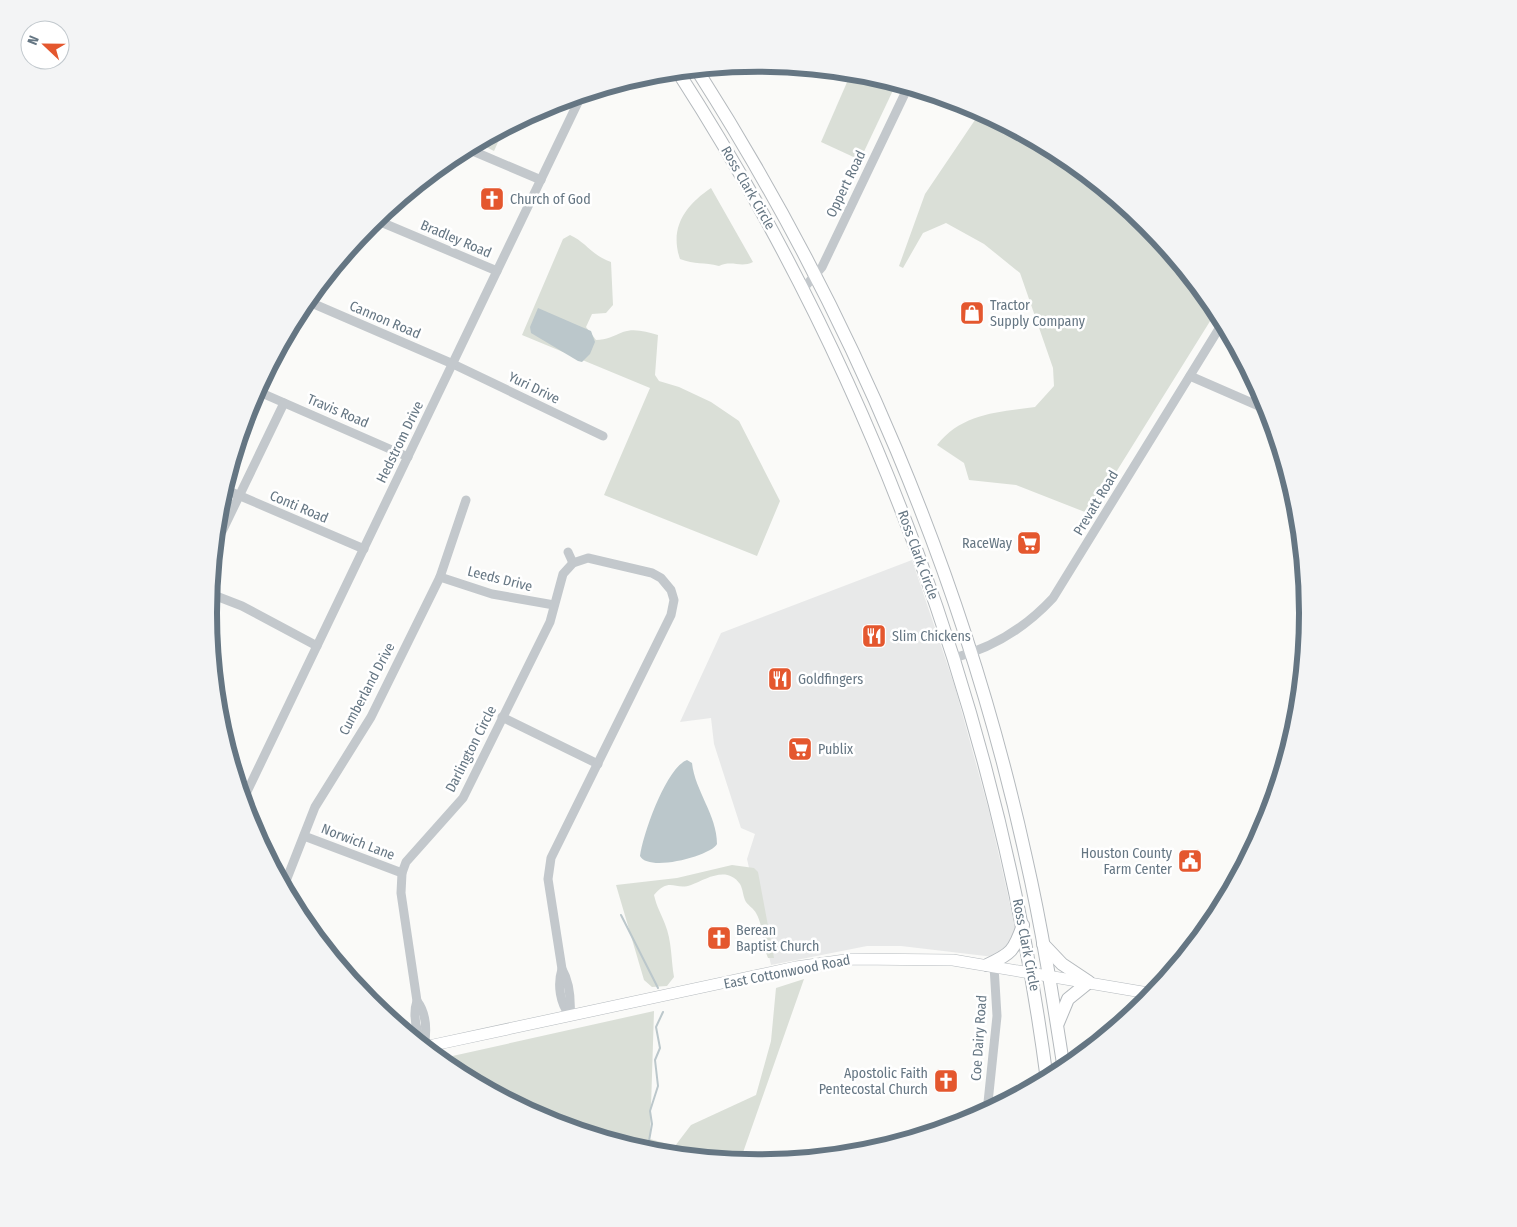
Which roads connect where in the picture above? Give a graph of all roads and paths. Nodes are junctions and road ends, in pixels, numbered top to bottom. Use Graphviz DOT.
graph roads {
  1 [pos="701,76"];
  2 [pos="682,78"];
  3 [pos="905,93"];
  4 [pos="577,104"];
  5 [pos="477,152"];
  6 [pos="541,180"];
  7 [pos="384,223"];
  8 [pos="497,271"];
  9 [pos="816,276"];
  10 [pos="803,289"];
  11 [pos="314,305"];
  12 [pos="1218,329"];
  13 [pos="453,364"];
  14 [pos="1190,376"];
  15 [pos="264,394"];
  16 [pos="284,403"];
  17 [pos="1258,406"];
  18 [pos="603,436"];
  19 [pos="894,444"];
  20 [pos="879,452"];
  21 [pos="408,456"];
  22 [pos="232,492"];
  23 [pos="240,496"];
  24 [pos="466,500"];
  25 [pos="225,526"];
  26 [pos="364,549"];
  27 [pos="568,552"];
  28 [pos="573,563"];
  29 [pos="440,577"];
  30 [pos="218,597"];
  31 [pos="554,606"];
  32 [pos="317,646"];
  33 [pos="971,653"];
  34 [pos="954,658"];
  35 [pos="502,717"];
  36 [pos="980,748"];
  37 [pos="1000,753"];
  38 [pos="598,764"];
  39 [pos="247,791"];
  40 [pos="304,836"];
  41 [pos="402,873"];
  42 [pos="287,879"];
  43 [pos="1023,926"];
  44 [pos="1043,944"];
  45 [pos="990,966"];
  46 [pos="1032,973"];
  47 [pos="1049,976"];
  48 [pos="1088,982"];
  49 [pos="1144,992"];
  50 [pos="570,1016"];
  51 [pos="1057,1025"];
  52 [pos="425,1040"];
  53 [pos="432,1045"];
  54 [pos="1063,1061"];
  55 [pos="1046,1071"];
  56 [pos="988,1103"];
  1 -- 9 [label="highway, Ross Clark Circle"];
  2 -- 10 [label="highway, Ross Clark Circle"];
  3 -- 9 [label="street, Oppert Road"];
  4 -- 6 [label="street, Hedstrom Drive"];
  5 -- 6 [label="street"];
  6 -- 8 [label="street, Hedstrom Drive"];
  7 -- 8 [label="street, Bradley Road"];
  8 -- 13 [label="street, Hedstrom Drive"];
  9 -- 10 [label="street, Oppert Road"];
  9 -- 19 [label="highway, Ross Clark Circle"];
  10 -- 20 [label="highway, Ross Clark Circle"];
  11 -- 13 [label="street, Cannon Road"];
  12 -- 14 [label="street, Prevatt Road"];
  13 -- 18 [label="street, Yuri Drive"];
  13 -- 21 [label="street, Hedstrom Drive"];
  14 -- 17 [label="street"];
  14 -- 33 [label="street, Prevatt Road"];
  15 -- 16 [label="street, Travis Road"];
  16 -- 21 [label="street, Travis Road"];
  16 -- 23 [label="street"];
  19 -- 20 [label="highway"];
  19 -- 33 [label="highway, Ross Clark Circle"];
  20 -- 34 [label="highway, Ross Clark Circle"];
  21 -- 26 [label="street, Hedstrom Drive"];
  22 -- 23 [label="street, Conti Road"];
  23 -- 25 [label="street"];
  23 -- 26 [label="street, Conti Road"];
  24 -- 29 [label="street, Cumberland Drive"];
  26 -- 32 [label="street, Hedstrom Drive"];
  27 -- 28 [label="street"];
  28 -- 31 [label="street, Darlington Circle"];
  28 -- 38 [label="street"];
  29 -- 31 [label="street, Leeds Drive"];
  29 -- 40 [label="street, Cumberland Drive"];
  30 -- 32 [label="street"];
  31 -- 35 [label="street, Darlington Circle"];
  32 -- 39 [label="street, Hedstrom Drive"];
  33 -- 34 [label="street, Prevatt Road"];
  33 -- 37 [label="highway, Ross Clark Circle"];
  34 -- 36 [label="highway, Ross Clark Circle"];
  35 -- 38 [label="street"];
  35 -- 41 [label="street, Darlington Circle"];
  36 -- 37 [label="highway"];
  36 -- 43 [label="highway, Ross Clark Circle"];
  37 -- 44 [label="highway, Ross Clark Circle"];
  38 -- 50 [label="street"];
  40 -- 41 [label="street, Norwich Lane"];
  40 -- 42 [label="street, Cumberland Drive"];
  41 -- 52 [label="street, Darlington Circle"];
  43 -- 45 [label="highway"];
  43 -- 46 [label="highway, Ross Clark Circle"];
  44 -- 47 [label="highway, Ross Clark Circle"];
  44 -- 48 [label="highway"];
  45 -- 46 [label="main road, East Cottonwood Road"];
  45 -- 50 [label="main road, East Cottonwood Road"];
  45 -- 56 [label="street, Coe Dairy Road"];
  46 -- 47 [label="main road, East Cottonwood Road"];
  46 -- 55 [label="highway, Ross Clark Circle"];
  47 -- 48 [label="main road, East Cottonwood Road"];
  47 -- 51 [label="highway, Ross Clark Circle"];
  48 -- 49 [label="main road, East Cottonwood Road"];
  48 -- 51 [label="highway"];
  50 -- 53 [label="main road, East Cottonwood Road"];
  51 -- 54 [label="highway, Ross Clark Circle"];
}
